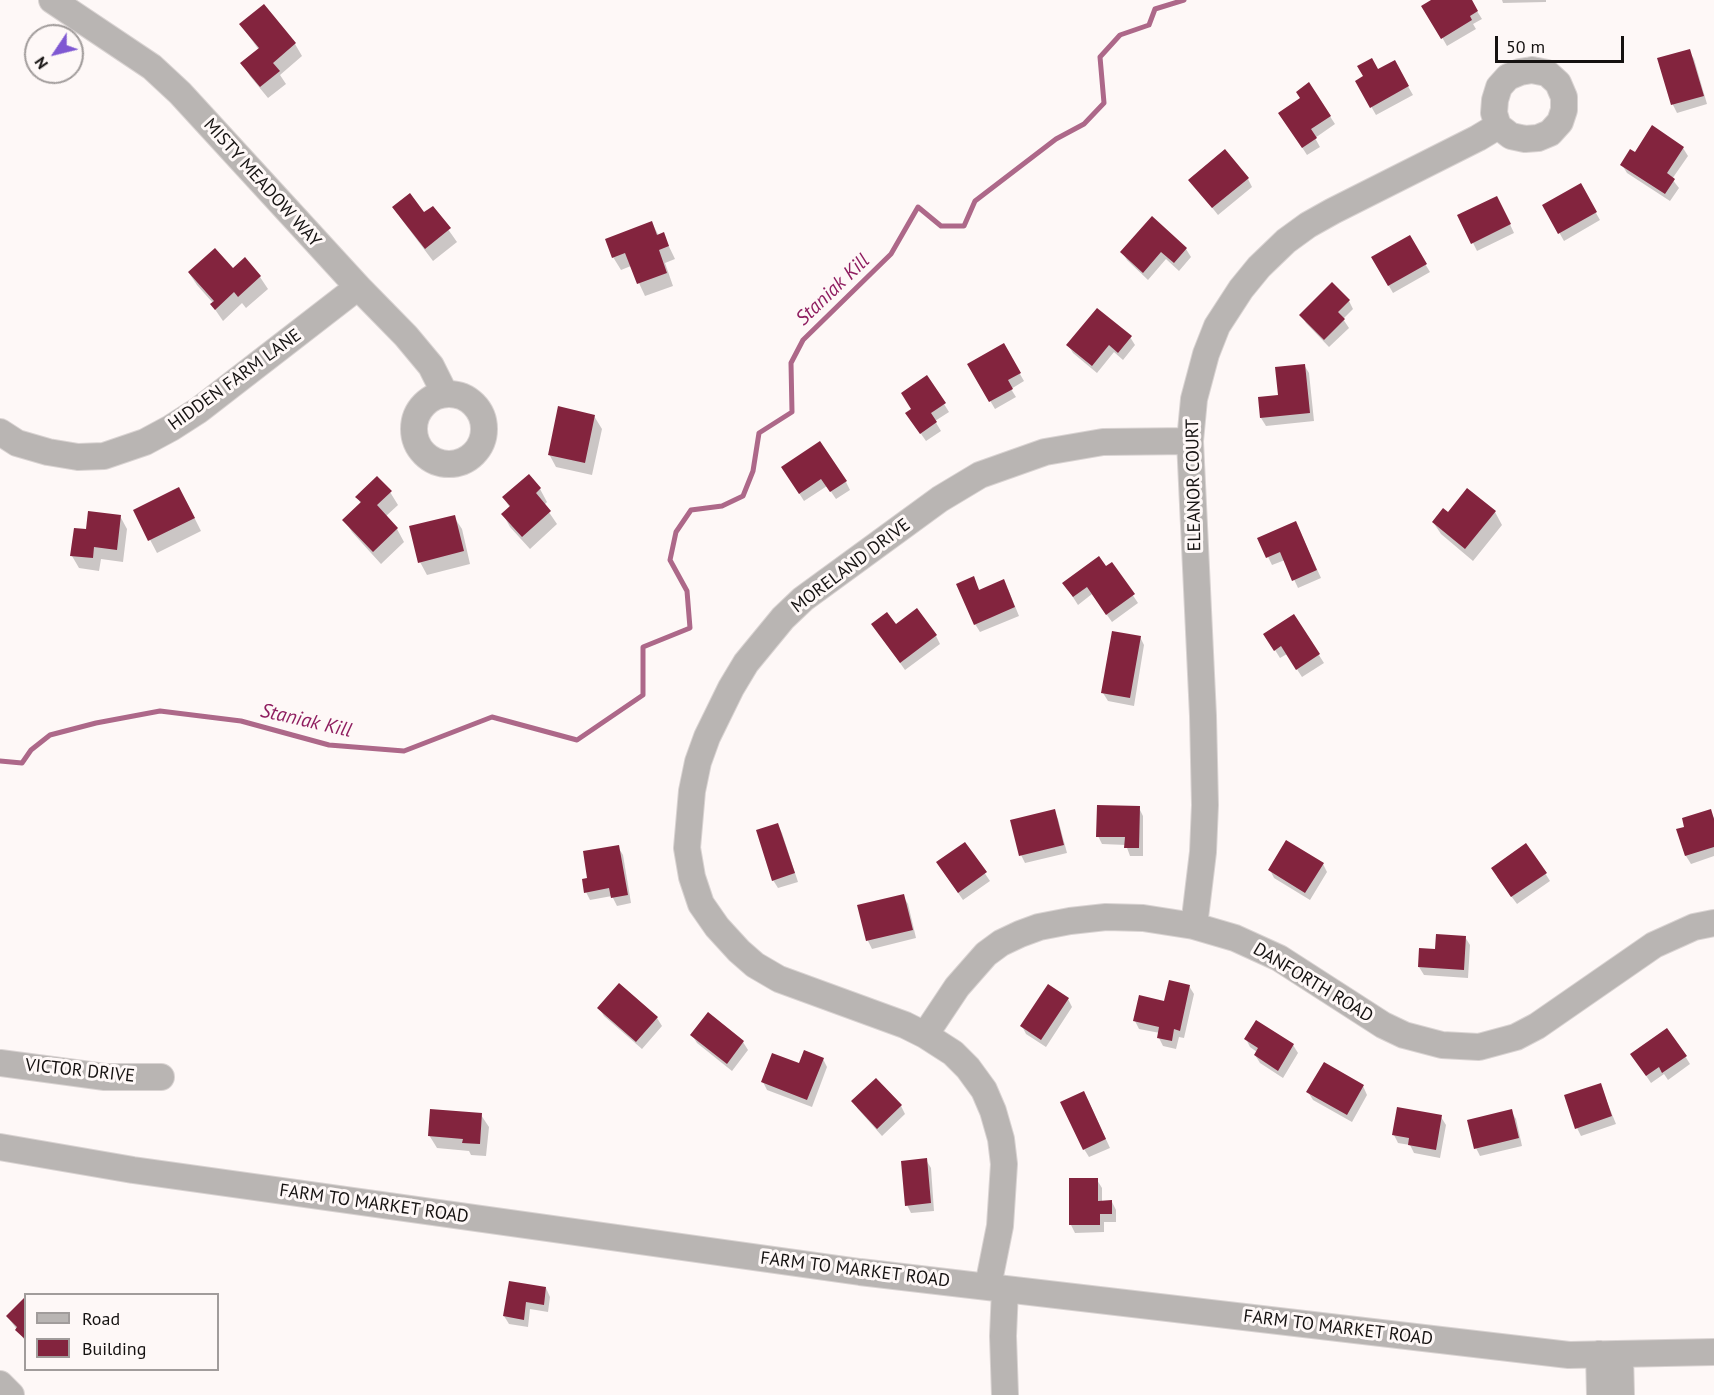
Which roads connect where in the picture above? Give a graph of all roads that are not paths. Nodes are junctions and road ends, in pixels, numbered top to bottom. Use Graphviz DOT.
graph roads {
  1 [pos="52,0"];
  2 [pos="1498,126"];
  3 [pos="358,287"];
  4 [pos="445,394"];
  5 [pos="0,432"];
  6 [pos="1190,441"];
  7 [pos="1714,923"];
  8 [pos="1194,926"];
  9 [pos="925,1035"];
  10 [pos="0,1063"];
  11 [pos="161,1077"];
  12 [pos="0,1147"];
  13 [pos="997,1288"];
  14 [pos="1714,1352"];
  15 [pos="1609,1354"];
  16 [pos="0,1384"];
  17 [pos="11,1395"];
  18 [pos="1005,1395"];
  19 [pos="1600,1395"];
  20 [pos="1621,1395"];
  1 -- 3 [label="street, MISTY MEADOW WAY"];
  2 -- 6 [label="street, ELEANOR COURT"];
  3 -- 4 [label="street, MISTY MEADOW WAY"];
  3 -- 5 [label="street, HIDDEN FARM LANE"];
  6 -- 8 [label="street, ELEANOR COURT"];
  6 -- 9 [label="street, MORELAND DRIVE"];
  7 -- 8 [label="street, DANFORTH ROAD"];
  8 -- 9 [label="street, DANFORTH ROAD"];
  9 -- 13 [label="street, MORELAND DRIVE"];
  10 -- 11 [label="street, VICTOR DRIVE"];
  12 -- 13 [label="street, FARM TO MARKET ROAD"];
  13 -- 15 [label="street, FARM TO MARKET ROAD"];
  13 -- 18 [label="street, MORELAND DRIVE"];
  14 -- 15 [label="street, FARM TO MARKET ROAD"];
  15 -- 19 [label="street"];
  15 -- 20 [label="street"];
  16 -- 17 [label="street"];
}
